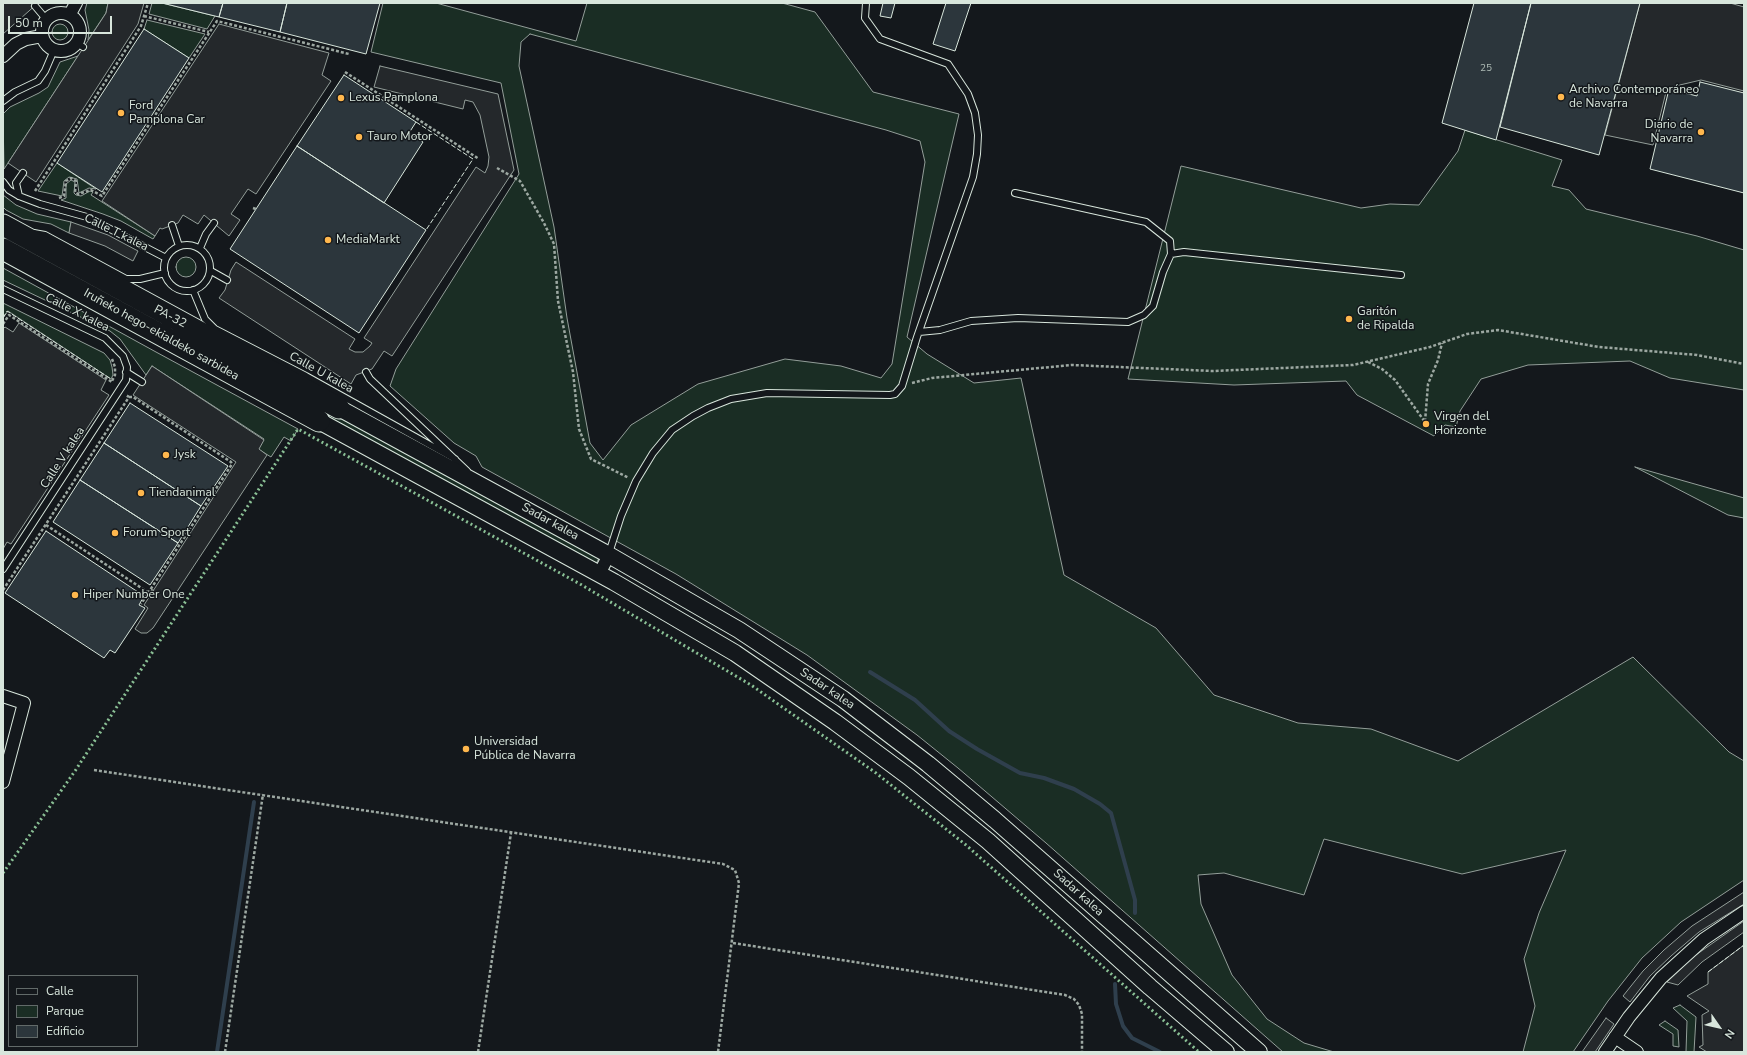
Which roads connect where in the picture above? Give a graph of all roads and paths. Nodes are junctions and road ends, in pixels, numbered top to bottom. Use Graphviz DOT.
graph roads {
  1 [pos="76,3"];
  2 [pos="148,3"];
  3 [pos="866,3"];
  4 [pos="35,6"];
  5 [pos="70,14"];
  6 [pos="144,16"];
  7 [pos="46,19"];
  8 [pos="209,32"];
  9 [pos="42,36"];
  10 [pos="54,50"];
  11 [pos="349,54"];
  12 [pos="3,56"];
  13 [pos="345,72"];
  14 [pos="3,101"];
  15 [pos="479,159"];
  16 [pos="497,168"];
  17 [pos="22,173"];
  18 [pos="3,182"];
  19 [pos="40,193"];
  20 [pos="1014,193"];
  21 [pos="19,196"];
  22 [pos="56,198"];
  23 [pos="214,223"];
  24 [pos="172,225"];
  25 [pos="5,226"];
  26 [pos="179,246"];
  27 [pos="200,248"];
  28 [pos="3,249"];
  29 [pos="1171,254"];
  30 [pos="166,258"];
  31 [pos="211,271"];
  32 [pos="165,273"];
  33 [pos="1400,275"];
  34 [pos="227,280"];
  35 [pos="3,289"];
  36 [pos="193,290"];
  37 [pos="3,324"];
  38 [pos="919,332"];
  39 [pos="1442,342"];
  40 [pos="109,356"];
  41 [pos="1367,361"];
  42 [pos="1744,364"];
  43 [pos="126,372"];
  44 [pos="366,372"];
  45 [pos="142,382"];
  46 [pos="902,386"];
  47 [pos="129,397"];
  48 [pos="339,408"];
  49 [pos="319,422"];
  50 [pos="455,460"];
  51 [pos="636,481"];
  52 [pos="481,484"];
  53 [pos="46,525"];
  54 [pos="609,555"];
  55 [pos="3,569"];
  56 [pos="599,574"];
  57 [pos="150,591"];
  58 [pos="158,593"];
  59 [pos="141,604"];
  60 [pos="3,696"];
  61 [pos="94,770"];
  62 [pos="3,782"];
  63 [pos="263,794"];
  64 [pos="511,833"];
  65 [pos="1744,912"];
  66 [pos="733,943"];
  67 [pos="1615,1037"];
  68 [pos="1608,1051"];
  69 [pos="225,1052"];
  70 [pos="478,1052"];
  71 [pos="718,1052"];
  72 [pos="1082,1052"];
  73 [pos="1226,1052"];
  74 [pos="1259,1052"];
  75 [pos="1637,1052"];
  1 -- 5 [label="street"];
  2 -- 6 [label="path"];
  3 -- 38 [label="lane"];
  4 -- 7 [label="lane"];
  5 -- 7 [label="street"];
  5 -- 10 [label="street"];
  6 -- 8 [label="path"];
  6 -- 19 [label="path"];
  7 -- 9 [label="street"];
  8 -- 11 [label="path"];
  8 -- 22 [label="path"];
  9 -- 10 [label="street"];
  9 -- 12 [label="street"];
  10 -- 14 [label="lane"];
  13 -- 15 [label="path"];
  16 -- 51 [label="path"];
  17 -- 21 [label="lane"];
  18 -- 21 [label="lane, Calle T kalea"];
  20 -- 29 [label="lane"];
  21 -- 30 [label="lane, Calle T kalea"];
  23 -- 27 [label="lane"];
  24 -- 26 [label="lane"];
  25 -- 32 [label="lane"];
  25 -- 48 [label="highway, PA-32 / PA-32"];
  26 -- 27 [label="lane"];
  26 -- 30 [label="lane"];
  27 -- 31 [label="lane"];
  28 -- 49 [label="highway, Iruñeko hego-ekialdeko sarbidea / PA-32"];
  29 -- 33 [label="lane"];
  29 -- 38 [label="lane"];
  30 -- 32 [label="lane"];
  31 -- 34 [label="lane"];
  31 -- 36 [label="lane"];
  32 -- 36 [label="lane"];
  35 -- 43 [label="lane, Calle X kalea"];
  36 -- 50 [label="lane, Calle U kalea"];
  37 -- 40 [label="path"];
  38 -- 46 [label="lane"];
  39 -- 41 [label="path"];
  39 -- 41 [label="path"];
  39 -- 42 [label="path"];
  41 -- 46 [label="path"];
  43 -- 45 [label="lane"];
  43 -- 55 [label="lane, Calle V kalea"];
  44 -- 50 [label="lane, Calle U kalea"];
  46 -- 51 [label="lane"];
  47 -- 57 [label="path"];
  48 -- 52 [label="street, Sadar kalea"];
  49 -- 56 [label="street, Sadar kalea"];
  50 -- 52 [label="lane, Calle U kalea"];
  51 -- 54 [label="lane"];
  52 -- 54 [label="street, Sadar kalea"];
  53 -- 57 [label="path"];
  54 -- 56 [label="street"];
  54 -- 74 [label="street, Sadar kalea"];
  56 -- 73 [label="street, Sadar kalea"];
  57 -- 58 [label="path"];
  57 -- 59 [label="path"];
  60 -- 62 [label="street"];
  61 -- 63 [label="path"];
  63 -- 64 [label="path"];
  63 -- 69 [label="path"];
  64 -- 66 [label="path"];
  64 -- 70 [label="path"];
  65 -- 67 [label="street"];
  66 -- 71 [label="path"];
  66 -- 72 [label="path"];
  67 -- 68 [label="street"];
  67 -- 75 [label="street"];
}
